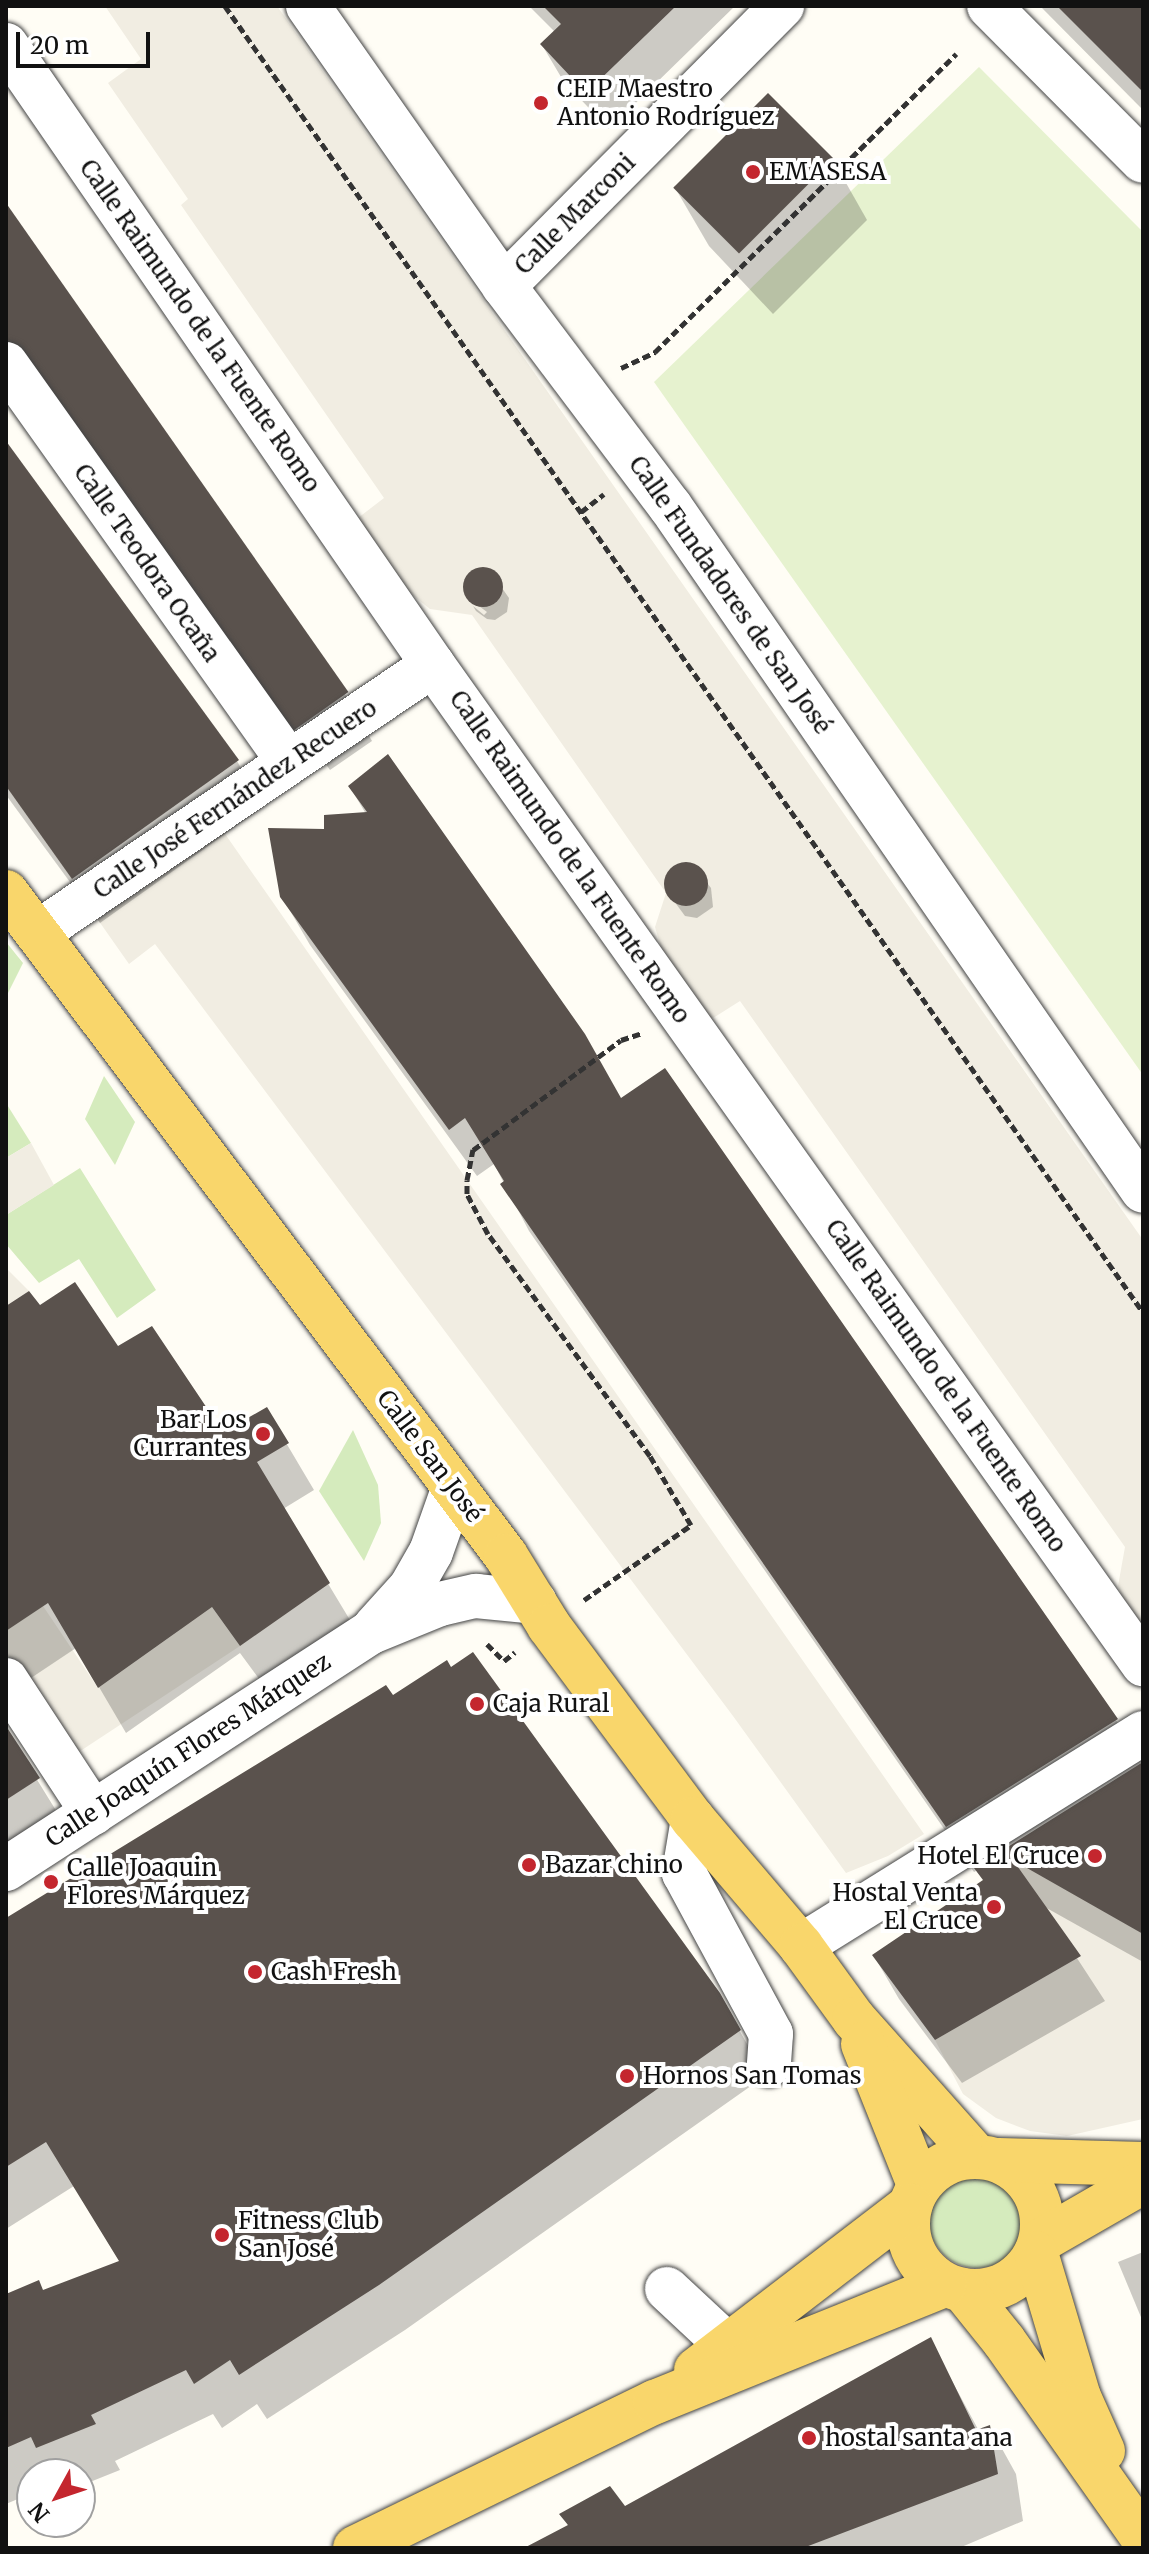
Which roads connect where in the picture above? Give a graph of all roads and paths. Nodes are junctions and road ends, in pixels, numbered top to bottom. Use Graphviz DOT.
graph roads {
  1 [pos="225,6"];
  2 [pos="308,6"];
  3 [pos="782,6"];
  4 [pos="989,6"];
  5 [pos="6,45"];
  6 [pos="956,54"];
  7 [pos="1143,161"];
  8 [pos="504,286"];
  9 [pos="6,364"];
  10 [pos="628,380"];
  11 [pos="641,467"];
  12 [pos="581,512"];
  13 [pos="433,665"];
  14 [pos="288,761"];
  15 [pos="6,892"];
  16 [pos="37,933"];
  17 [pos="1143,1191"];
  18 [pos="1143,1312"];
  19 [pos="454,1487"];
  20 [pos="535,1602"];
  21 [pos="371,1632"];
  22 [pos="1143,1664"];
  23 [pos="6,1680"];
  24 [pos="1143,1733"];
  25 [pos="93,1813"];
  26 [pos="693,1819"];
  27 [pos="6,1869"];
  28 [pos="801,1946"];
  29 [pos="854,2019"];
  30 [pos="769,2065"];
  31 [pos="988,2158"];
  32 [pos="1143,2164"];
  33 [pos="1143,2182"];
  34 [pos="914,2195"];
  35 [pos="1039,2247"];
  36 [pos="953,2288"];
  37 [pos="667,2289"];
  38 [pos="727,2345"];
  39 [pos="655,2402"];
  40 [pos="1141,2532"];
  41 [pos="355,2548"];
  1 -- 12 [label="path"];
  2 -- 8 [label="street, Calle Fundadores de San José"];
  3 -- 8 [label="street, Calle Marconi"];
  4 -- 7 [label="street"];
  5 -- 13 [label="street, Calle Raimundo de la Fuente Romo"];
  6 -- 10 [label="path"];
  8 -- 11 [label="street, Calle Fundadores de San José"];
  9 -- 14 [label="street, Calle Teodora Ocaña"];
  11 -- 12 [label="path"];
  11 -- 17 [label="street, Calle Fundadores de San José"];
  12 -- 18 [label="path"];
  13 -- 14 [label="street, Calle José Fernández Recuero"];
  13 -- 22 [label="street, Calle Raimundo de la Fuente Romo"];
  14 -- 16 [label="street, Calle José Fernández Recuero"];
  15 -- 16 [label="main road, Calle San José"];
  16 -- 19 [label="main road, Calle San José"];
  19 -- 20 [label="main road, Calle San José"];
  19 -- 21 [label="street, Calle Joaquín Flores Márquez"];
  20 -- 21 [label="street, Calle Joaquín Flores Márquez"];
  20 -- 26 [label="main road, Calle San José"];
  21 -- 25 [label="street, Calle Joaquín Flores Márquez"];
  23 -- 25 [label="street"];
  24 -- 28 [label="street"];
  25 -- 27 [label="street, Calle Joaquín Flores Márquez"];
  26 -- 28 [label="main road, Calle San José"];
  26 -- 30 [label="street"];
  28 -- 29 [label="main road, Calle San José"];
  29 -- 31 [label="main road"];
  29 -- 34 [label="main road"];
  31 -- 32 [label="main road"];
  31 -- 34 [label="main road"];
  31 -- 35 [label="main road"];
  33 -- 35 [label="main road"];
  34 -- 36 [label="main road"];
  34 -- 38 [label="main road"];
  35 -- 36 [label="main road"];
  35 -- 40 [label="main road"];
  36 -- 39 [label="main road"];
  36 -- 40 [label="main road"];
  37 -- 38 [label="street"];
  38 -- 39 [label="main road"];
  39 -- 41 [label="main road"];
}
